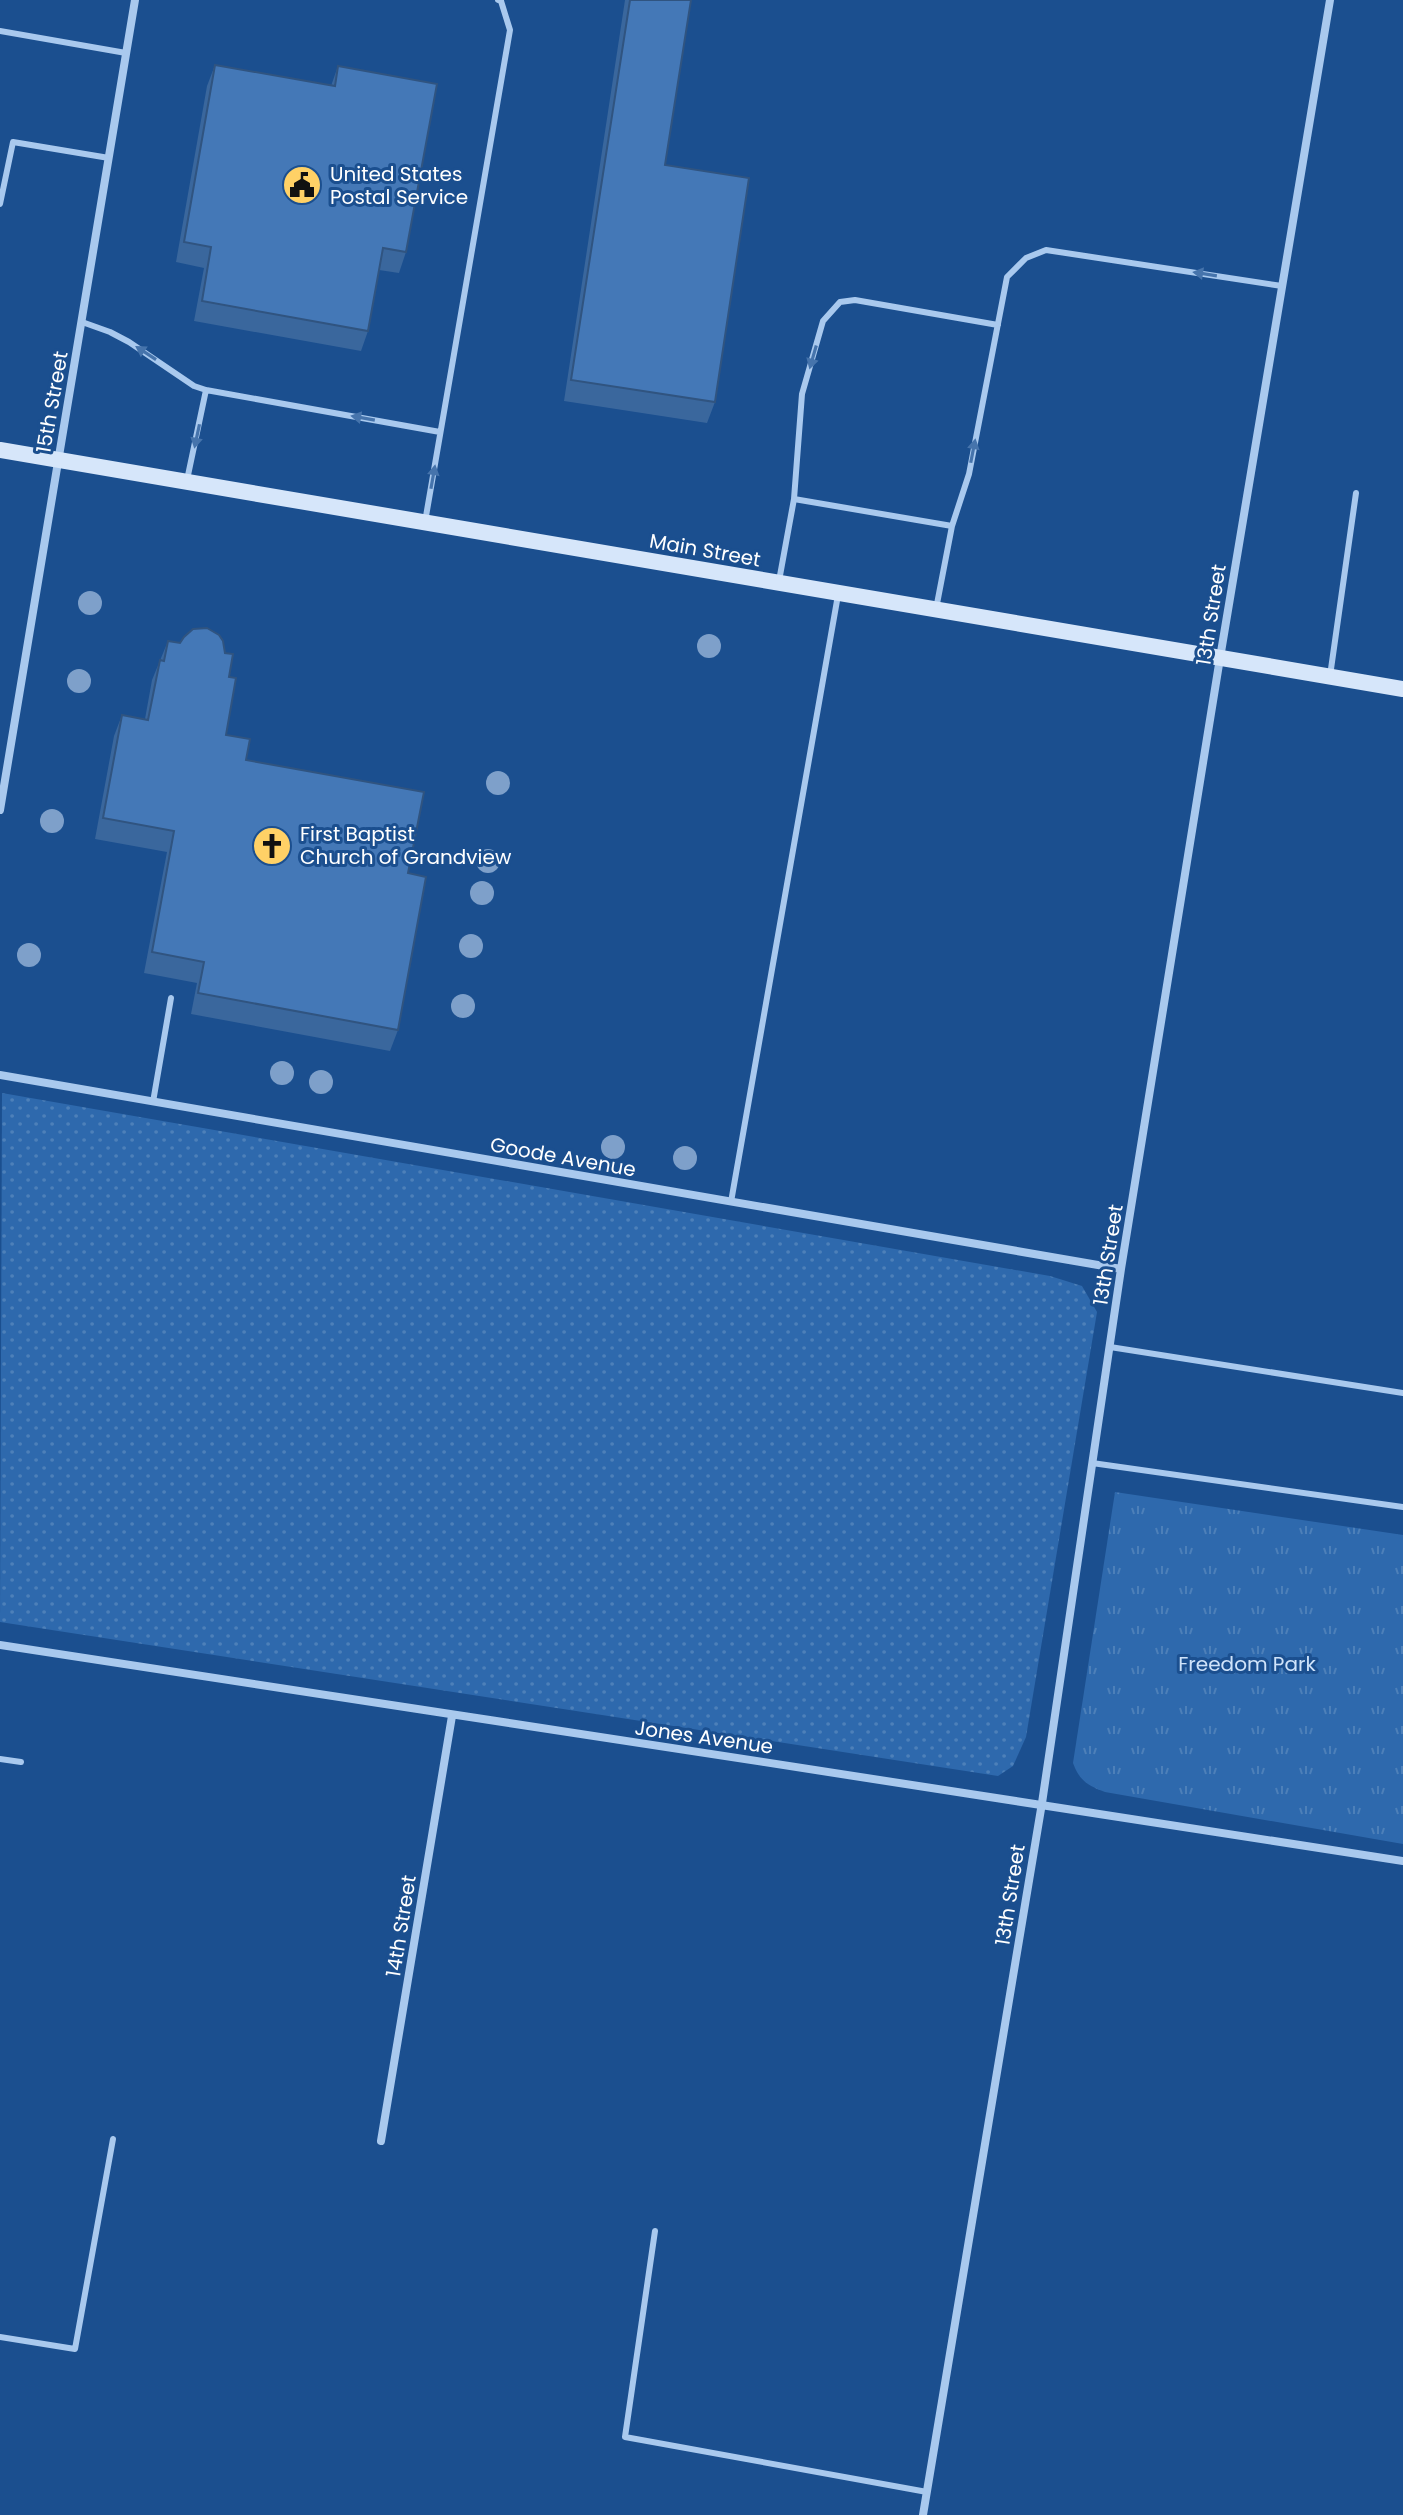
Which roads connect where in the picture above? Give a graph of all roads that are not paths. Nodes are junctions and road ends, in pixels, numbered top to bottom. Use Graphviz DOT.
graph roads {
  1 [pos="135,0"];
  2 [pos="498,0"];
  3 [pos="1330,0"];
  4 [pos="0,31"];
  5 [pos="126,53"];
  6 [pos="109,158"];
  7 [pos="0,204"];
  8 [pos="1282,286"];
  9 [pos="82,322"];
  10 [pos="998,325"];
  11 [pos="206,390"];
  12 [pos="440,432"];
  13 [pos="0,450"];
  14 [pos="58,460"];
  15 [pos="187,482"];
  16 [pos="1356,493"];
  17 [pos="794,499"];
  18 [pos="425,522"];
  19 [pos="952,526"];
  20 [pos="779,582"];
  21 [pos="839,593"];
  22 [pos="936,609"];
  23 [pos="1220,658"];
  24 [pos="1330,676"];
  25 [pos="1403,689"];
  26 [pos="4,766"];
  27 [pos="0,810"];
  28 [pos="171,998"];
  29 [pos="0,1075"];
  30 [pos="153,1102"];
  31 [pos="731,1202"];
  32 [pos="1121,1269"];
  33 [pos="1110,1347"];
  34 [pos="1403,1393"];
  35 [pos="1092,1463"];
  36 [pos="1403,1507"];
  37 [pos="0,1645"];
  38 [pos="452,1716"];
  39 [pos="0,1759"];
  40 [pos="21,1762"];
  41 [pos="1042,1803"];
  42 [pos="1403,1861"];
  43 [pos="113,2139"];
  44 [pos="381,2141"];
  45 [pos="655,2231"];
  46 [pos="0,2337"];
  47 [pos="927,2492"];
  48 [pos="923,2515"];
  1 -- 5 [label="street, 15th Street"];
  2 -- 12 [label="lane"];
  3 -- 8 [label="street, 13th Street"];
  4 -- 5 [label="lane"];
  5 -- 6 [label="street, 15th Street"];
  6 -- 7 [label="lane"];
  6 -- 9 [label="street, 15th Street"];
  8 -- 10 [label="lane, one-way"];
  8 -- 23 [label="street, 13th Street"];
  11 -- 9 [label="lane, one-way"];
  9 -- 14 [label="street, 15th Street"];
  10 -- 17 [label="lane, one-way"];
  19 -- 10 [label="lane, one-way"];
  12 -- 11 [label="lane, one-way"];
  11 -- 15 [label="lane, one-way"];
  18 -- 12 [label="lane, one-way"];
  13 -- 14 [label="main road, Main Street"];
  14 -- 15 [label="main road, Main Street"];
  14 -- 26 [label="street, 15th Street"];
  15 -- 18 [label="main road, Main Street"];
  16 -- 24 [label="lane"];
  17 -- 19 [label="lane"];
  17 -- 20 [label="lane"];
  18 -- 20 [label="main road, Main Street"];
  19 -- 22 [label="lane"];
  20 -- 21 [label="main road, Main Street"];
  21 -- 22 [label="main road, Main Street"];
  21 -- 31 [label="lane"];
  22 -- 23 [label="main road, Main Street"];
  23 -- 24 [label="main road, Main Street"];
  23 -- 32 [label="street, 13th Street"];
  24 -- 25 [label="main road, Main Street"];
  26 -- 27 [label="street, 15th Street"];
  28 -- 30 [label="lane"];
  29 -- 30 [label="street, Goode Avenue"];
  30 -- 31 [label="street, Goode Avenue"];
  31 -- 32 [label="street, Goode Avenue"];
  32 -- 33 [label="street, 13th Street"];
  33 -- 34 [label="lane"];
  33 -- 35 [label="street, 13th Street"];
  35 -- 36 [label="lane"];
  35 -- 41 [label="street, 13th Street"];
  37 -- 38 [label="street, Jones Avenue"];
  38 -- 41 [label="street, Jones Avenue"];
  38 -- 44 [label="street, 14th Street"];
  39 -- 40 [label="lane"];
  41 -- 42 [label="street, Jones Avenue"];
  41 -- 47 [label="street, 13th Street"];
  43 -- 46 [label="lane"];
  45 -- 47 [label="lane"];
  47 -- 48 [label="street, 13th Street"];
}
